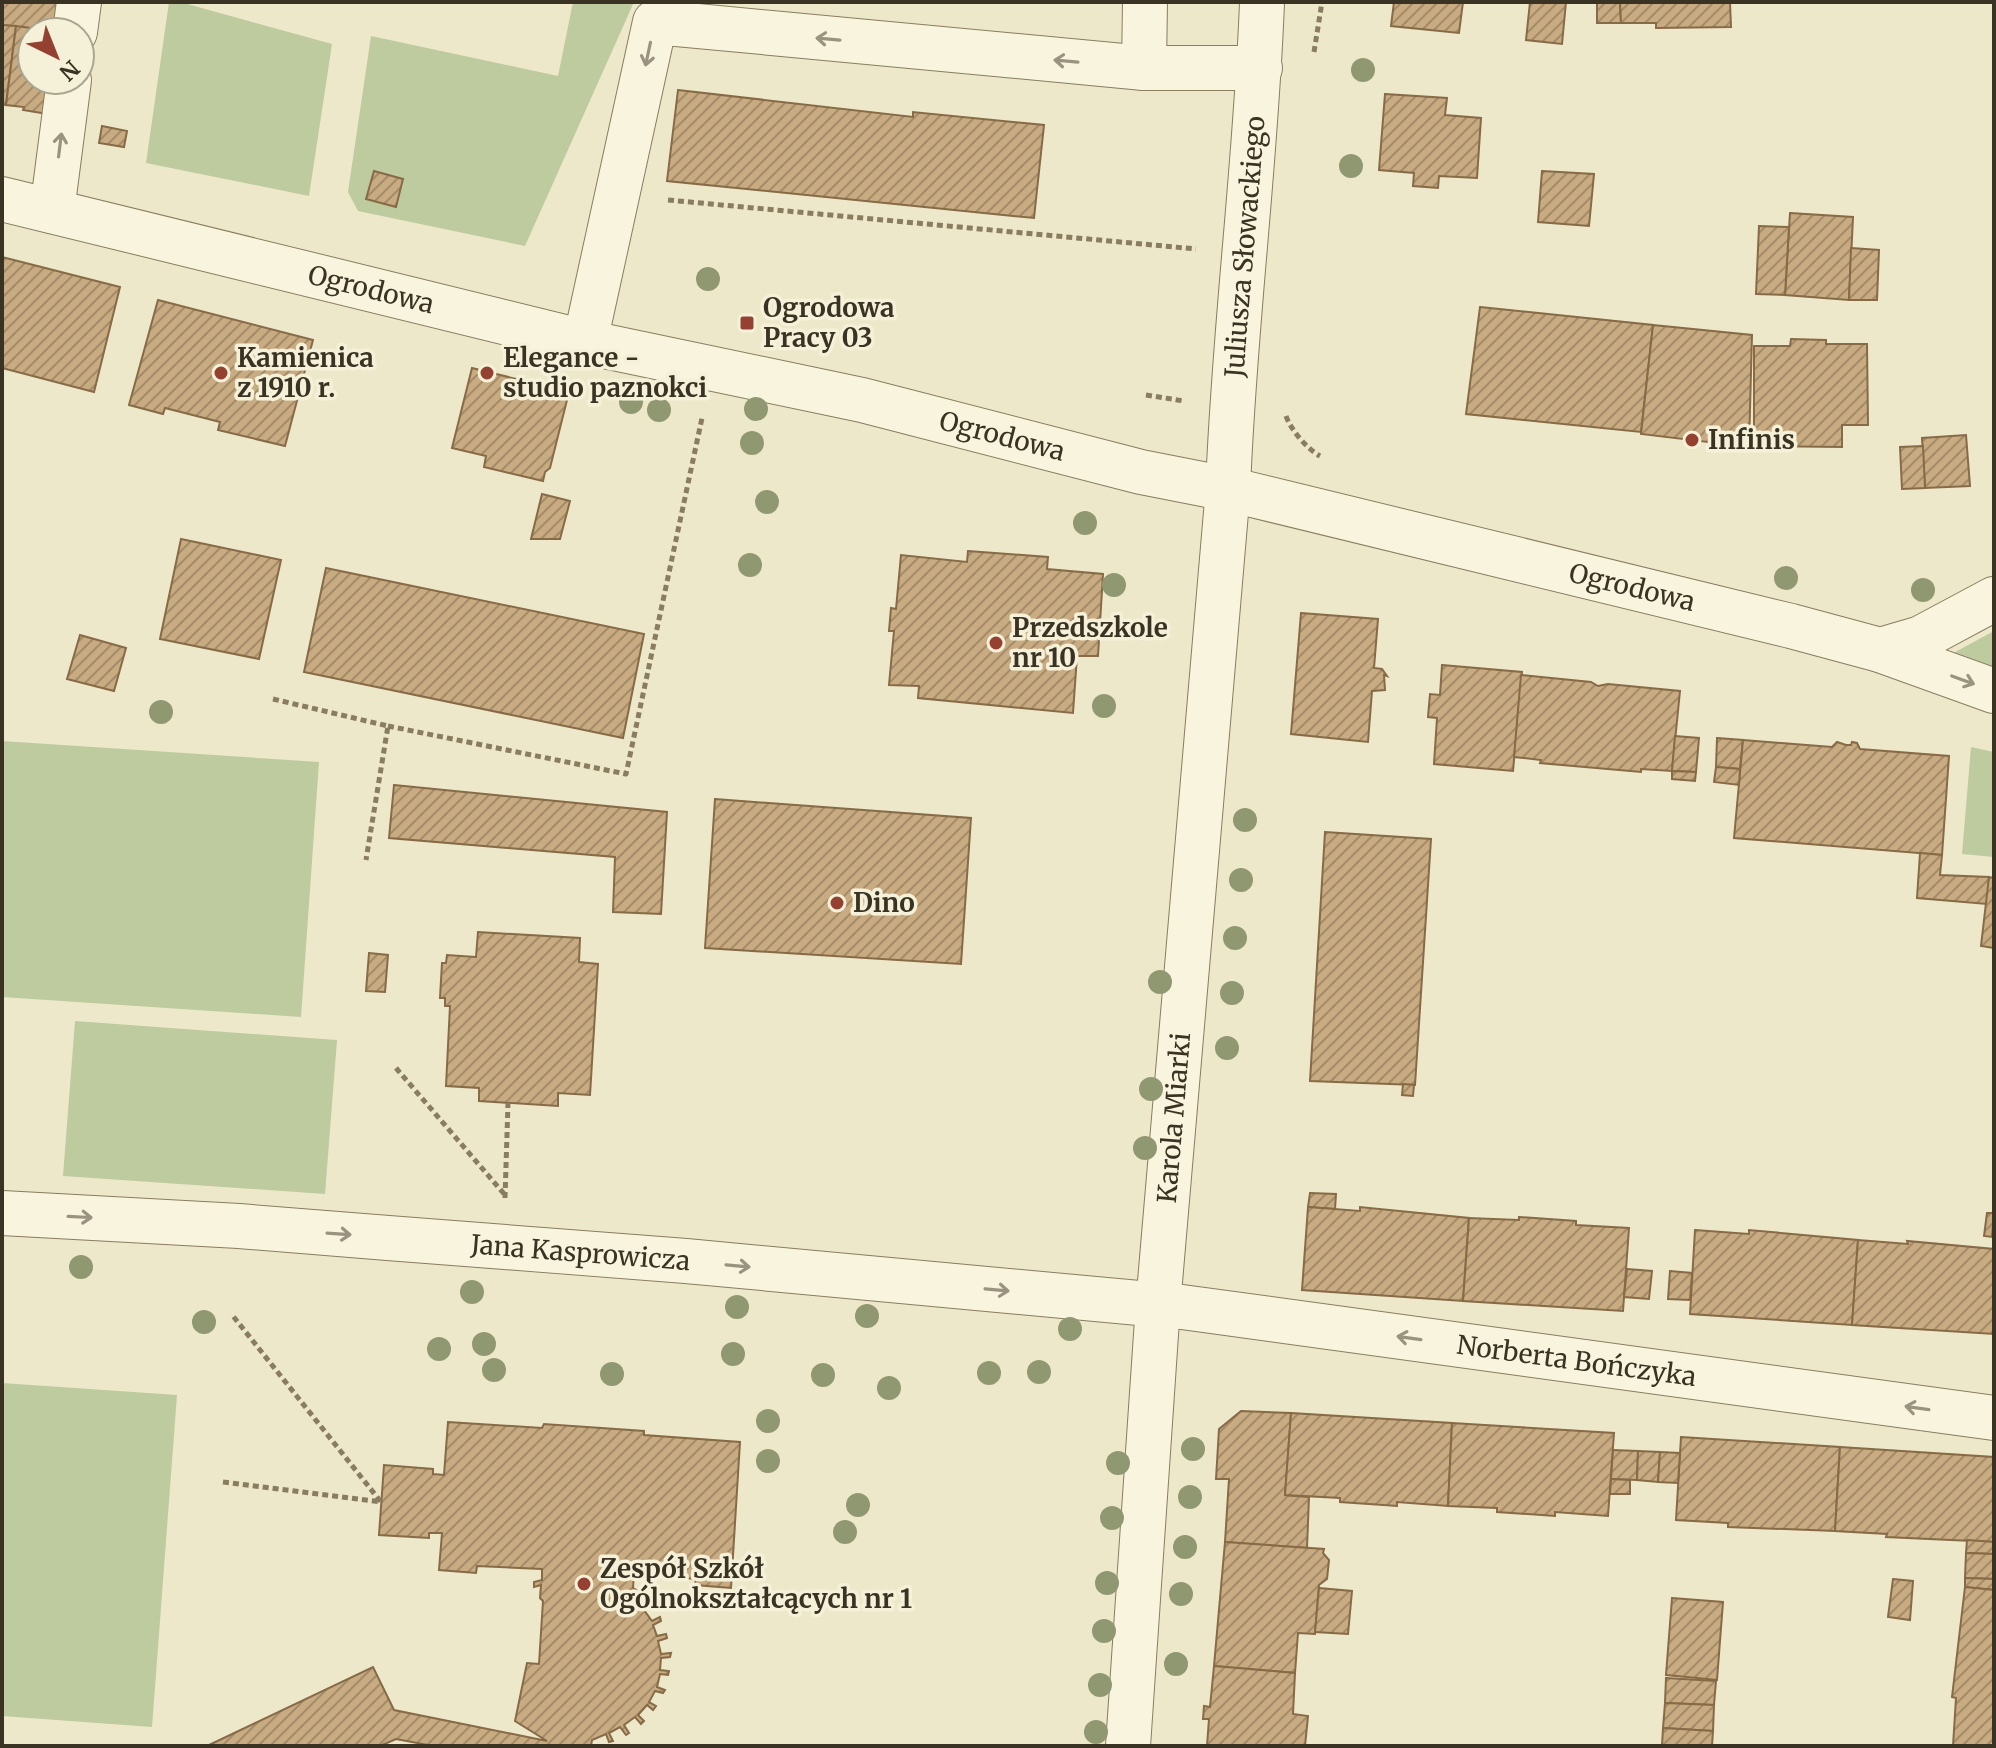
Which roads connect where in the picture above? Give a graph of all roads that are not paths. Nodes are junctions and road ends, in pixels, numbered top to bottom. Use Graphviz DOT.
graph roads {
  1 [pos="1145,2"];
  2 [pos="1262,2"];
  3 [pos="1144,68"];
  4 [pos="1260,68"];
  5 [pos="67,96"];
  6 [pos="2,199"];
  7 [pos="52,211"];
  8 [pos="585,342"];
  9 [pos="1228,489"];
  10 [pos="1994,599"];
  11 [pos="1880,650"];
  12 [pos="1994,691"];
  13 [pos="2,1213"];
  14 [pos="1158,1305"];
  15 [pos="1994,1418"];
  16 [pos="1128,1746"];
  1 -- 3 [label="street"];
  2 -- 4 [label="street, Juliusza Słowackiego"];
  3 -- 4 [label="street"];
  3 -- 8 [label="street, one-way"];
  4 -- 9 [label="street, Juliusza Słowackiego"];
  7 -- 5 [label="street, one-way"];
  6 -- 7 [label="street, Ogrodowa"];
  7 -- 8 [label="street, Ogrodowa"];
  8 -- 9 [label="street, Ogrodowa"];
  9 -- 11 [label="street, Ogrodowa"];
  9 -- 14 [label="street, Karola Miarki"];
  10 -- 11 [label="street"];
  11 -- 12 [label="street, Ogrodowa, one-way"];
  13 -- 14 [label="street, Jana Kasprowicza, one-way"];
  15 -- 14 [label="street, Norberta Bończyka, one-way"];
  14 -- 16 [label="street, Karola Miarki"];
}
